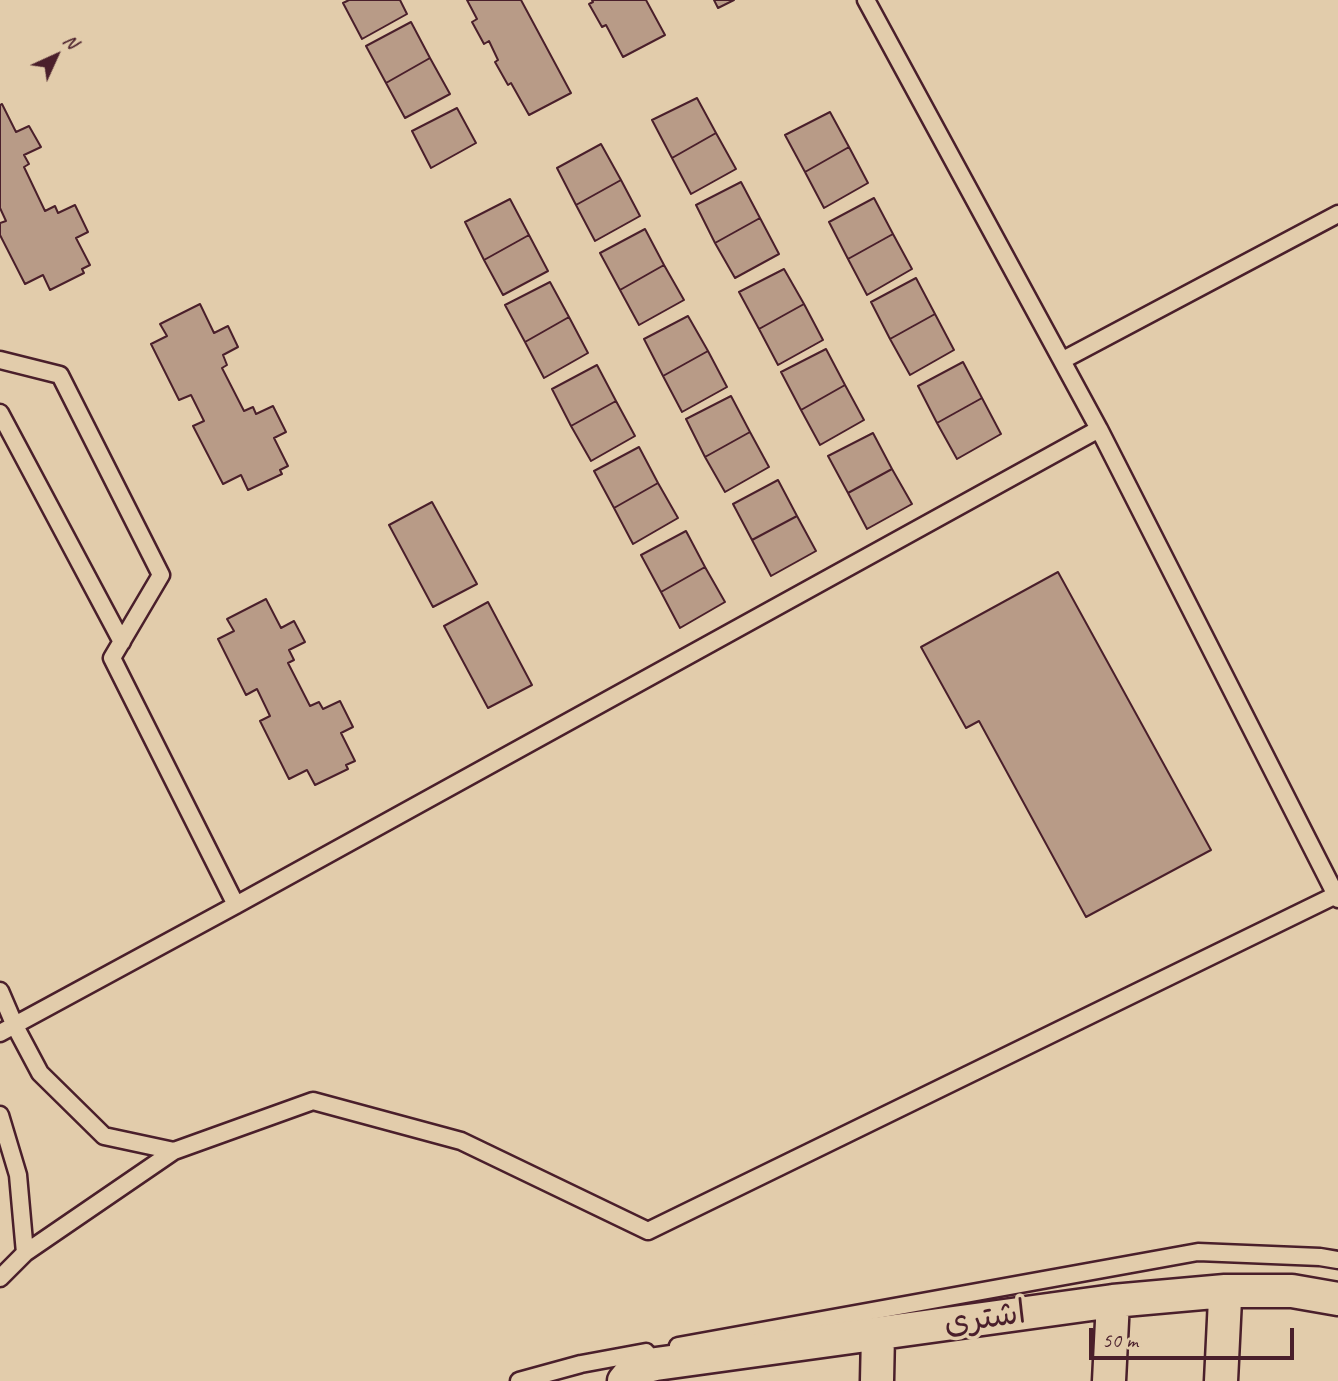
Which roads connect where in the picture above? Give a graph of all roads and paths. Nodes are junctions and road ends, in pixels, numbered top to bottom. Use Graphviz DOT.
graph roads {
  1 [pos="866,0"];
  2 [pos="1338,214"];
  3 [pos="0,360"];
  4 [pos="1063,360"];
  5 [pos="0,413"];
  6 [pos="1099,429"];
  7 [pos="122,642"];
  8 [pos="1337,896"];
  9 [pos="236,905"];
  10 [pos="0,991"];
  11 [pos="15,1026"];
  12 [pos="0,1033"];
  13 [pos="0,1115"];
  14 [pos="174,1151"];
  15 [pos="25,1253"];
  16 [pos="1338,1260"];
  17 [pos="0,1278"];
  18 [pos="1225,1299"];
  19 [pos="1338,1299"];
  20 [pos="1113,1301"];
  21 [pos="878,1334"];
  22 [pos="629,1375"];
  23 [pos="519,1381"];
  24 [pos="877,1381"];
  25 [pos="1109,1381"];
  26 [pos="1222,1381"];
  1 -- 4 [label="lane"];
  2 -- 4 [label="lane"];
  3 -- 7 [label="lane"];
  4 -- 6 [label="lane"];
  5 -- 7 [label="lane"];
  6 -- 8 [label="lane"];
  6 -- 9 [label="lane"];
  7 -- 9 [label="lane"];
  8 -- 14 [label="lane"];
  9 -- 11 [label="lane"];
  10 -- 11 [label="lane"];
  11 -- 12 [label="lane"];
  11 -- 14 [label="lane"];
  13 -- 15 [label="lane"];
  14 -- 15 [label="lane"];
  15 -- 17 [label="lane"];
  16 -- 23 [label="lane"];
  18 -- 26 [label="street"];
  19 -- 20 [label="street, اشتری"];
  20 -- 21 [label="street, اشتری"];
  20 -- 25 [label="street"];
  21 -- 22 [label="street, اشتری"];
  21 -- 24 [label="street"];
}
